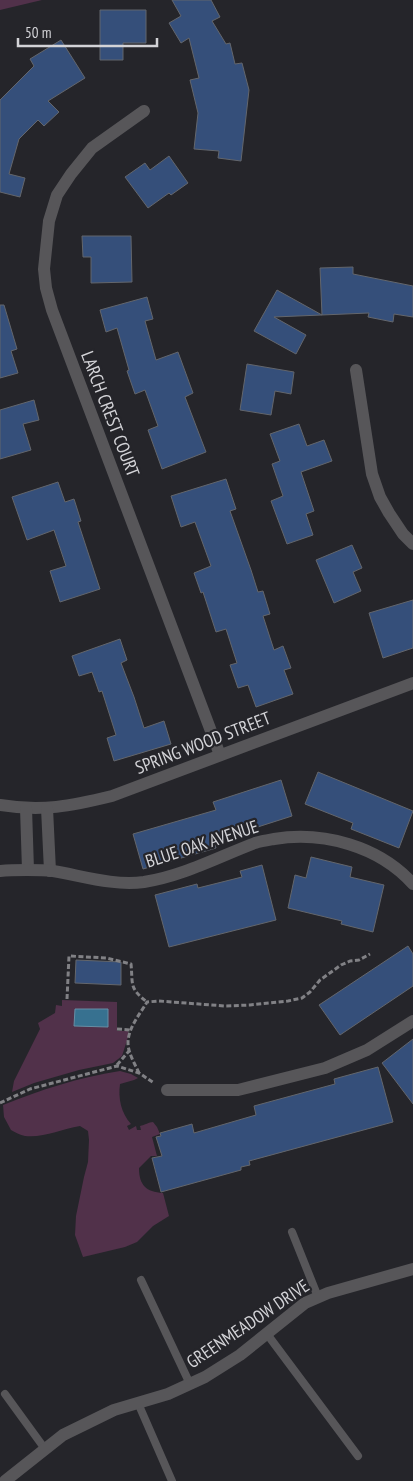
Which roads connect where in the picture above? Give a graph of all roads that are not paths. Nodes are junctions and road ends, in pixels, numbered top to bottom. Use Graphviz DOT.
graph roads {
  1 [pos="144,111"];
  2 [pos="356,370"];
  3 [pos="413,544"];
  4 [pos="413,683"];
  5 [pos="220,755"];
  6 [pos="0,805"];
  7 [pos="26,808"];
  8 [pos="47,808"];
  9 [pos="28,870"];
  10 [pos="50,871"];
  11 [pos="0,872"];
  12 [pos="413,884"];
  13 [pos="413,1021"];
  14 [pos="167,1090"];
  15 [pos="292,1232"];
  16 [pos="413,1269"];
  17 [pos="140,1280"];
  18 [pos="318,1297"];
  19 [pos="267,1334"];
  20 [pos="190,1384"];
  21 [pos="5,1394"];
  22 [pos="138,1403"];
  23 [pos="45,1449"];
  24 [pos="358,1456"];
  25 [pos="5,1481"];
  26 [pos="172,1481"];
  1 -- 5 [label="street, LARCH CREST COURT"];
  2 -- 3 [label="street"];
  4 -- 5 [label="street, SPRING WOOD STREET"];
  5 -- 8 [label="street, SPRING WOOD STREET"];
  6 -- 7 [label="street, SPRING WOOD STREET"];
  7 -- 8 [label="street, SPRING WOOD STREET"];
  7 -- 9 [label="street"];
  8 -- 10 [label="street"];
  9 -- 10 [label="street, BLUE OAK AVENUE"];
  9 -- 11 [label="street, BLUE OAK AVENUE"];
  10 -- 12 [label="street, BLUE OAK AVENUE"];
  13 -- 14 [label="street"];
  15 -- 18 [label="lane"];
  16 -- 18 [label="street, GREENMEADOW DRIVE"];
  17 -- 20 [label="lane"];
  18 -- 19 [label="street, GREENMEADOW DRIVE"];
  19 -- 20 [label="street, GREENMEADOW DRIVE"];
  19 -- 24 [label="lane"];
  20 -- 22 [label="street, GREENMEADOW DRIVE"];
  21 -- 23 [label="lane"];
  22 -- 23 [label="street, GREENMEADOW DRIVE"];
  22 -- 26 [label="lane"];
  23 -- 25 [label="street, GREENMEADOW DRIVE"];
}
